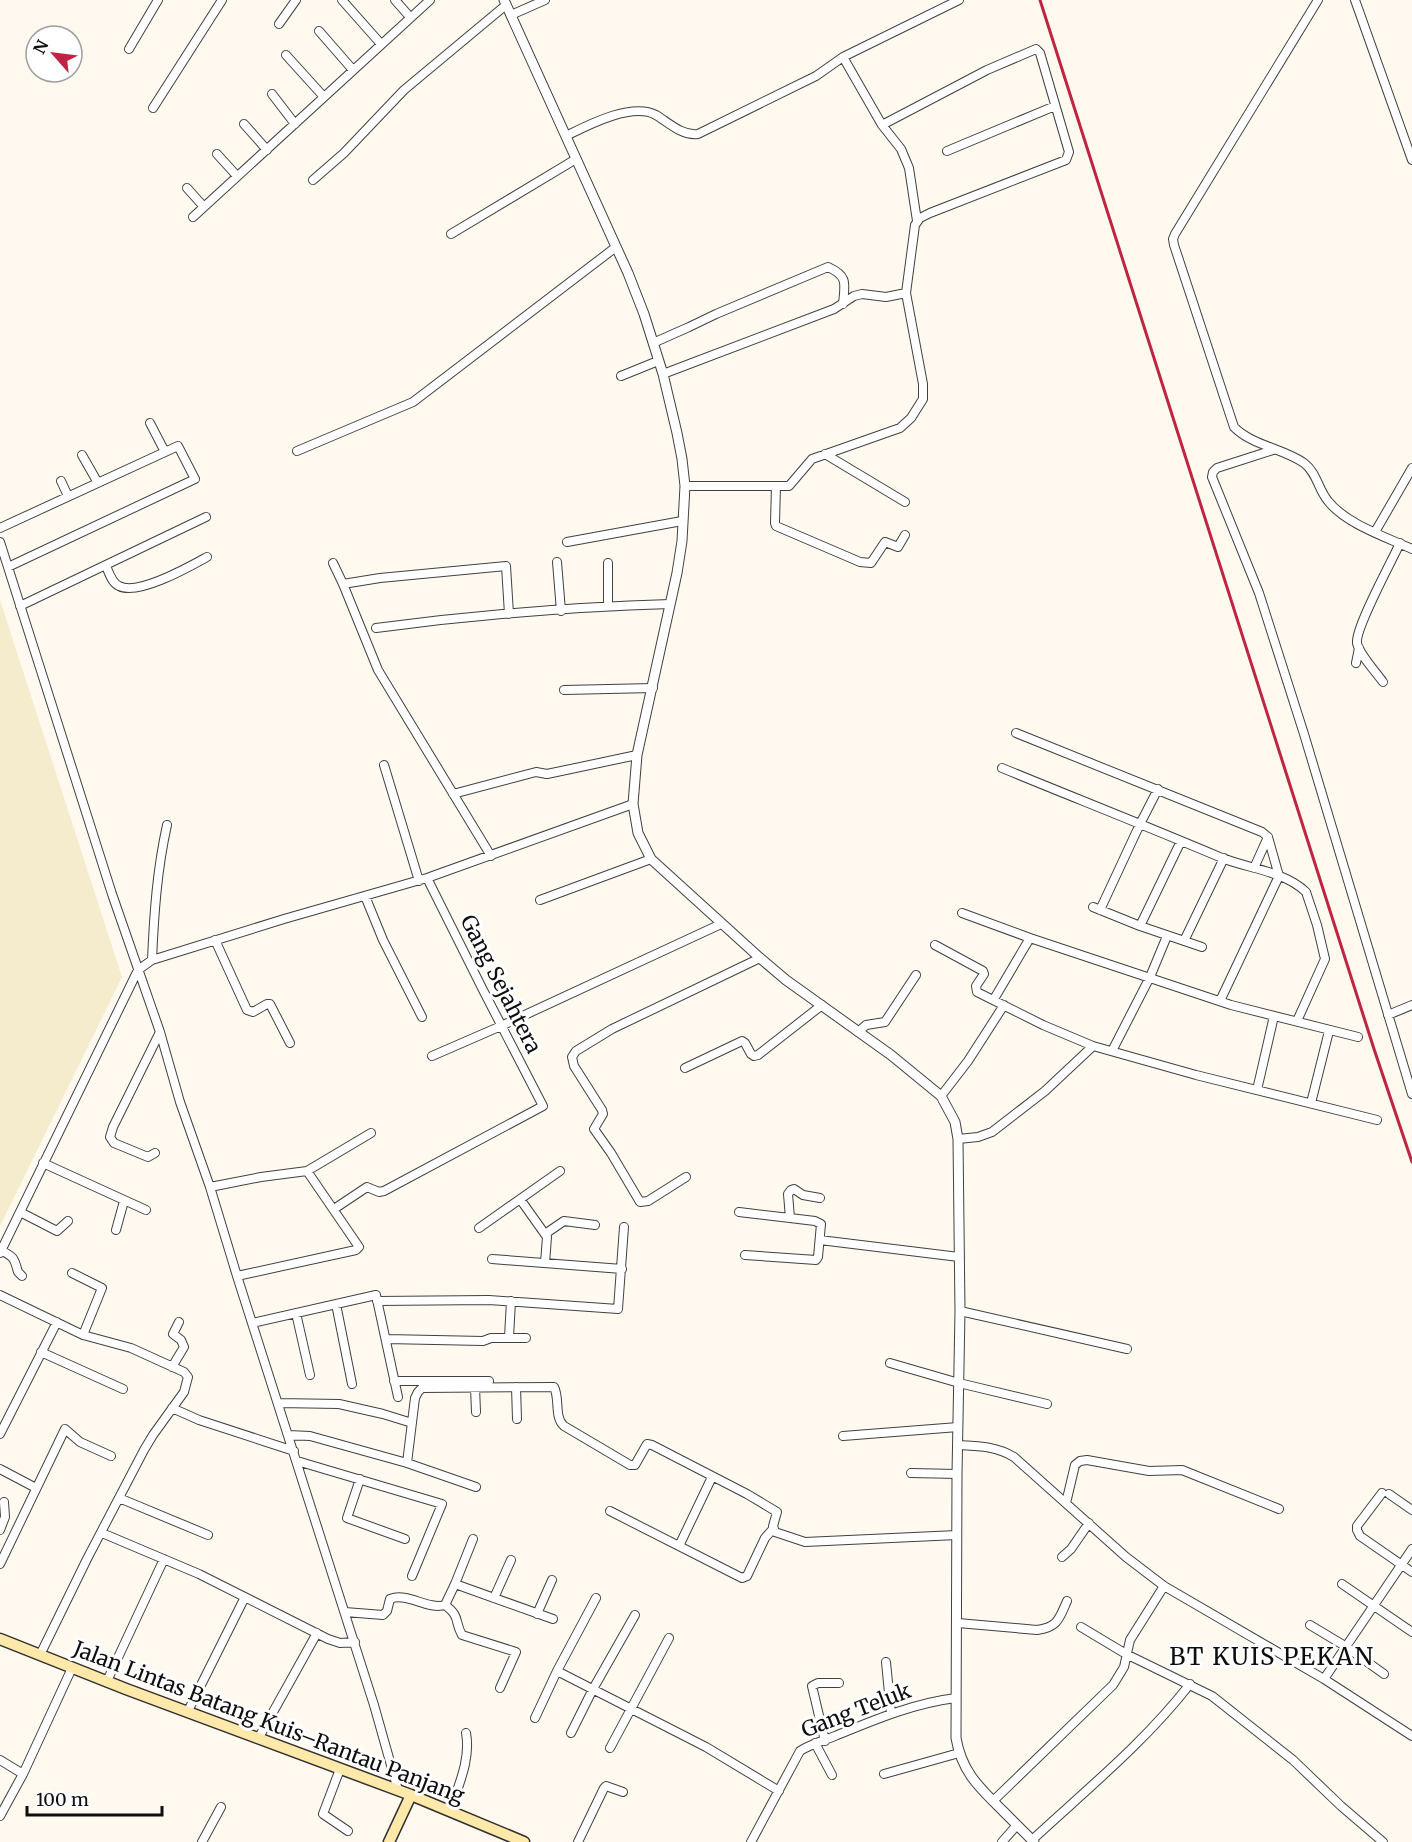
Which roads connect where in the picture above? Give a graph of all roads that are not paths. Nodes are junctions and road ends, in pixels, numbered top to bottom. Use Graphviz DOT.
graph roads {
  1 [pos="158,0"];
  2 [pos="222,0"];
  3 [pos="296,0"];
  4 [pos="342,0"];
  5 [pos="395,0"];
  6 [pos="430,0"];
  7 [pos="545,0"];
  8 [pos="959,0"];
  9 [pos="1318,0"];
  10 [pos="1355,0"];
  11 [pos="505,2"];
  12 [pos="511,15"];
  13 [pos="410,17"];
  14 [pos="279,24"];
  15 [pos="319,31"];
  16 [pos="381,44"];
  17 [pos="129,49"];
  18 [pos="286,55"];
  19 [pos="843,57"];
  20 [pos="353,70"];
  21 [pos="272,94"];
  22 [pos="324,97"];
  23 [pos="1055,106"];
  24 [pos="153,108"];
  25 [pos="244,124"];
  26 [pos="295,124"];
  27 [pos="882,125"];
  28 [pos="566,136"];
  29 [pos="267,150"];
  30 [pos="947,151"];
  31 [pos="217,154"];
  32 [pos="576,159"];
  33 [pos="1412,160"];
  34 [pos="237,176"];
  35 [pos="313,180"];
  36 [pos="187,188"];
  37 [pos="204,207"];
  38 [pos="193,217"];
  39 [pos="917,221"];
  40 [pos="451,234"];
  41 [pos="616,247"];
  42 [pos="906,293"];
  43 [pos="843,303"];
  44 [pos="653,343"];
  45 [pos="658,361"];
  46 [pos="663,374"];
  47 [pos="621,376"];
  48 [pos="150,423"];
  49 [pos="1273,450"];
  50 [pos="297,451"];
  51 [pos="165,452"];
  52 [pos="825,454"];
  53 [pos="82,455"];
  54 [pos="1412,468"];
  55 [pos="61,482"];
  56 [pos="98,483"];
  57 [pos="685,486"];
  58 [pos="776,486"];
  59 [pos="68,496"];
  60 [pos="905,502"];
  61 [pos="206,517"];
  62 [pos="682,521"];
  63 [pos="0,528"];
  64 [pos="1375,532"];
  65 [pos="905,536"];
  66 [pos="0,542"];
  67 [pos="567,542"];
  68 [pos="1400,543"];
  69 [pos="1412,549"];
  70 [pos="207,557"];
  71 [pos="557,562"];
  72 [pos="333,563"];
  73 [pos="608,563"];
  74 [pos="106,566"];
  75 [pos="8,567"];
  76 [pos="343,584"];
  77 [pos="670,603"];
  78 [pos="20,606"];
  79 [pos="608,606"];
  80 [pos="561,611"];
  81 [pos="509,614"];
  82 [pos="376,628"];
  83 [pos="1356,663"];
  84 [pos="1383,682"];
  85 [pos="653,688"];
  86 [pos="564,690"];
  87 [pos="1016,733"];
  88 [pos="637,755"];
  89 [pos="384,765"];
  90 [pos="1002,768"];
  91 [pos="1158,789"];
  92 [pos="453,794"];
  93 [pos="633,804"];
  94 [pos="1140,824"];
  95 [pos="167,825"];
  96 [pos="1268,837"];
  97 [pos="1181,841"];
  98 [pos="491,856"];
  99 [pos="1224,858"];
  100 [pos="651,859"];
  101 [pos="1254,868"];
  102 [pos="1279,876"];
  103 [pos="423,880"];
  104 [pos="365,896"];
  105 [pos="540,900"];
  106 [pos="962,913"];
  107 [pos="721,924"];
  108 [pos="1140,926"];
  109 [pos="1167,936"];
  110 [pos="1030,938"];
  111 [pos="215,940"];
  112 [pos="1184,941"];
  113 [pos="935,945"];
  114 [pos="1202,947"];
  115 [pos="760,958"];
  116 [pos="152,960"];
  117 [pos="138,970"];
  118 [pos="916,975"];
  119 [pos="1150,977"];
  120 [pos="994,999"];
  121 [pos="1220,1001"];
  122 [pos="822,1005"];
  123 [pos="1004,1005"];
  124 [pos="1412,1005"];
  125 [pos="1388,1015"];
  126 [pos="1274,1016"];
  127 [pos="422,1017"];
  128 [pos="1297,1021"];
  129 [pos="501,1026"];
  130 [pos="1329,1031"];
  131 [pos="160,1032"];
  132 [pos="858,1032"];
  133 [pos="1358,1038"];
  134 [pos="290,1042"];
  135 [pos="1093,1046"];
  136 [pos="1112,1052"];
  137 [pos="432,1056"];
  138 [pos="685,1068"];
  139 [pos="1257,1090"];
  140 [pos="1412,1094"];
  141 [pos="941,1096"];
  142 [pos="1311,1103"];
  143 [pos="1377,1120"];
  144 [pos="371,1133"];
  145 [pos="958,1140"];
  146 [pos="155,1153"];
  147 [pos="43,1163"];
  148 [pos="308,1171"];
  149 [pos="560,1171"];
  150 [pos="686,1177"];
  151 [pos="210,1187"];
  152 [pos="820,1198"];
  153 [pos="520,1199"];
  154 [pos="124,1201"];
  155 [pos="334,1209"];
  156 [pos="146,1210"];
  157 [pos="20,1212"];
  158 [pos="739,1212"];
  159 [pos="790,1218"];
  160 [pos="68,1221"];
  161 [pos="594,1225"];
  162 [pos="624,1227"];
  163 [pos="479,1228"];
  164 [pos="116,1230"];
  165 [pos="0,1231"];
  166 [pos="545,1234"];
  167 [pos="8,1235"];
  168 [pos="820,1240"];
  169 [pos="1,1251"];
  170 [pos="745,1255"];
  171 [pos="959,1257"];
  172 [pos="492,1259"];
  173 [pos="545,1263"];
  174 [pos="621,1269"];
  175 [pos="72,1273"];
  176 [pos="22,1276"];
  177 [pos="237,1276"];
  178 [pos="0,1295"];
  179 [pos="377,1301"];
  180 [pos="511,1301"];
  181 [pos="336,1304"];
  182 [pos="960,1311"];
  183 [pos="296,1313"];
  184 [pos="57,1322"];
  185 [pos="179,1322"];
  186 [pos="252,1323"];
  187 [pos="83,1335"];
  188 [pos="509,1337"];
  189 [pos="526,1338"];
  190 [pos="386,1340"];
  191 [pos="1127,1349"];
  192 [pos="41,1352"];
  193 [pos="890,1363"];
  194 [pos="172,1367"];
  195 [pos="310,1375"];
  196 [pos="394,1381"];
  197 [pos="489,1381"];
  198 [pos="352,1383"];
  199 [pos="959,1383"];
  200 [pos="475,1387"];
  201 [pos="516,1387"];
  202 [pos="123,1389"];
  203 [pos="398,1397"];
  204 [pos="278,1403"];
  205 [pos="1047,1404"];
  206 [pos="172,1408"];
  207 [pos="476,1412"];
  208 [pos="517,1419"];
  209 [pos="412,1423"];
  210 [pos="958,1427"];
  211 [pos="0,1434"];
  212 [pos="288,1435"];
  213 [pos="843,1436"];
  214 [pos="958,1445"];
  215 [pos="294,1451"];
  216 [pos="111,1456"];
  217 [pos="297,1461"];
  218 [pos="407,1463"];
  219 [pos="0,1469"];
  220 [pos="910,1473"];
  221 [pos="957,1474"];
  222 [pos="712,1477"];
  223 [pos="360,1479"];
  224 [pos="477,1487"];
  225 [pos="36,1488"];
  226 [pos="119,1498"];
  227 [pos="4,1502"];
  228 [pos="1066,1503"];
  229 [pos="1279,1509"];
  230 [pos="1412,1510"];
  231 [pos="610,1511"];
  232 [pos="1089,1523"];
  233 [pos="773,1529"];
  234 [pos="0,1530"];
  235 [pos="102,1533"];
  236 [pos="208,1535"];
  237 [pos="957,1535"];
  238 [pos="405,1539"];
  239 [pos="473,1539"];
  240 [pos="679,1546"];
  241 [pos="1412,1549"];
  242 [pos="1062,1557"];
  243 [pos="164,1559"];
  244 [pos="511,1560"];
  245 [pos="0,1564"];
  246 [pos="1401,1565"];
  247 [pos="1412,1572"];
  248 [pos="412,1576"];
  249 [pos="552,1580"];
  250 [pos="455,1584"];
  251 [pos="1342,1584"];
  252 [pos="1164,1586"];
  253 [pos="245,1597"];
  254 [pos="494,1598"];
  255 [pos="596,1598"];
  256 [pos="1067,1601"];
  257 [pos="445,1605"];
  258 [pos="1373,1606"];
  259 [pos="345,1612"];
  260 [pos="537,1614"];
  261 [pos="635,1615"];
  262 [pos="553,1619"];
  263 [pos="958,1623"];
  264 [pos="1310,1625"];
  265 [pos="1081,1627"];
  266 [pos="316,1632"];
  267 [pos="1412,1632"];
  268 [pos="669,1638"];
  269 [pos="0,1639"];
  270 [pos="355,1642"];
  271 [pos="1345,1646"];
  272 [pos="1126,1654"];
  273 [pos="40,1655"];
  274 [pos="886,1662"];
  275 [pos="72,1668"];
  276 [pos="557,1671"];
  277 [pos="1384,1674"];
  278 [pos="1324,1679"];
  279 [pos="107,1682"];
  280 [pos="839,1683"];
  281 [pos="1190,1684"];
  282 [pos="500,1688"];
  283 [pos="593,1689"];
  284 [pos="956,1698"];
  285 [pos="630,1708"];
  286 [pos="188,1711"];
  287 [pos="891,1714"];
  288 [pos="535,1718"];
  289 [pos="466,1733"];
  290 [pos="571,1733"];
  291 [pos="1412,1736"];
  292 [pos="258,1738"];
  293 [pos="825,1741"];
  294 [pos="815,1743"];
  295 [pos="610,1748"];
  296 [pos="959,1753"];
  297 [pos="0,1760"];
  298 [pos="340,1768"];
  299 [pos="22,1773"];
  300 [pos="884,1774"];
  301 [pos="832,1775"];
  302 [pos="398,1790"];
  303 [pos="779,1791"];
  304 [pos="623,1792"];
  305 [pos="411,1795"];
  306 [pos="993,1801"];
  307 [pos="221,1807"];
  308 [pos="450,1811"];
  309 [pos="0,1816"];
  310 [pos="1017,1825"];
  311 [pos="348,1831"];
  312 [pos="503,1838"];
  313 [pos="1033,1841"];
  314 [pos="202,1842"];
  315 [pos="389,1842"];
  316 [pos="524,1842"];
  317 [pos="578,1842"];
  318 [pos="751,1842"];
  319 [pos="1002,1842"];
  320 [pos="1383,1842"];
  1 -- 17 [label="street"];
  2 -- 24 [label="street"];
  3 -- 14 [label="street"];
  4 -- 16 [label="street"];
  5 -- 13 [label="street"];
  6 -- 13 [label="street"];
  7 -- 12 [label="street"];
  8 -- 19 [label="street"];
  9 -- 49 [label="street"];
  10 -- 33 [label="street"];
  11 -- 12 [label="street"];
  11 -- 35 [label="street"];
  12 -- 28 [label="street"];
  13 -- 16 [label="street"];
  15 -- 20 [label="street"];
  16 -- 20 [label="street"];
  18 -- 22 [label="street"];
  19 -- 27 [label="street"];
  19 -- 28 [label="street"];
  20 -- 22 [label="street"];
  21 -- 26 [label="street"];
  22 -- 26 [label="street"];
  23 -- 27 [label="street"];
  23 -- 30 [label="street"];
  23 -- 39 [label="street"];
  25 -- 29 [label="street"];
  26 -- 29 [label="street"];
  27 -- 39 [label="street"];
  28 -- 32 [label="street"];
  29 -- 34 [label="street"];
  31 -- 34 [label="street"];
  32 -- 40 [label="street"];
  32 -- 41 [label="street"];
  34 -- 37 [label="street"];
  36 -- 37 [label="street"];
  37 -- 38 [label="street"];
  39 -- 42 [label="street"];
  41 -- 44 [label="street"];
  41 -- 50 [label="street"];
  42 -- 43 [label="street"];
  42 -- 52 [label="street"];
  43 -- 44 [label="street"];
  43 -- 46 [label="street"];
  44 -- 45 [label="street"];
  45 -- 46 [label="street"];
  45 -- 47 [label="street"];
  46 -- 57 [label="street"];
  48 -- 51 [label="street"];
  49 -- 64 [label="street"];
  49 -- 125 [label="street"];
  51 -- 56 [label="street"];
  51 -- 75 [label="street"];
  52 -- 58 [label="street"];
  52 -- 60 [label="street"];
  53 -- 56 [label="street"];
  54 -- 64 [label="street"];
  55 -- 59 [label="street"];
  56 -- 59 [label="street"];
  57 -- 58 [label="street"];
  57 -- 62 [label="street"];
  58 -- 65 [label="street"];
  59 -- 63 [label="street"];
  61 -- 74 [label="street"];
  62 -- 67 [label="street"];
  62 -- 77 [label="street"];
  64 -- 68 [label="street"];
  66 -- 75 [label="street"];
  68 -- 69 [label="street"];
  68 -- 83 [label="street"];
  68 -- 84 [label="street"];
  70 -- 74 [label="street"];
  71 -- 80 [label="street"];
  72 -- 76 [label="street"];
  73 -- 79 [label="street"];
  74 -- 78 [label="street"];
  75 -- 78 [label="street"];
  76 -- 81 [label="street"];
  76 -- 92 [label="street"];
  77 -- 79 [label="street"];
  77 -- 85 [label="street"];
  78 -- 117 [label="street"];
  79 -- 80 [label="street"];
  80 -- 81 [label="street"];
  81 -- 82 [label="street"];
  85 -- 86 [label="street"];
  85 -- 88 [label="street"];
  87 -- 91 [label="street"];
  88 -- 92 [label="street"];
  88 -- 93 [label="street"];
  89 -- 103 [label="street, Gang Sejahtera"];
  90 -- 94 [label="street"];
  91 -- 94 [label="street"];
  91 -- 96 [label="street"];
  92 -- 98 [label="street"];
  93 -- 98 [label="street"];
  93 -- 100 [label="street"];
  94 -- 97 [label="street"];
  94 -- 108 [label="street"];
  95 -- 116 [label="street"];
  96 -- 101 [label="street"];
  96 -- 102 [label="street"];
  97 -- 99 [label="street"];
  97 -- 108 [label="street"];
  98 -- 103 [label="street"];
  99 -- 101 [label="street"];
  99 -- 112 [label="street"];
  100 -- 105 [label="street"];
  100 -- 107 [label="street"];
  101 -- 102 [label="street"];
  102 -- 121 [label="street"];
  102 -- 128 [label="street"];
  103 -- 104 [label="street"];
  103 -- 129 [label="street, Gang Sejahtera"];
  104 -- 111 [label="street"];
  104 -- 127 [label="street"];
  106 -- 110 [label="street"];
  107 -- 115 [label="street"];
  107 -- 129 [label="street"];
  108 -- 109 [label="street"];
  109 -- 112 [label="street"];
  109 -- 119 [label="street"];
  110 -- 119 [label="street"];
  110 -- 120 [label="street"];
  111 -- 116 [label="street"];
  111 -- 134 [label="street"];
  112 -- 114 [label="street"];
  113 -- 120 [label="street"];
  115 -- 122 [label="street"];
  115 -- 150 [label="street"];
  116 -- 117 [label="street"];
  117 -- 131 [label="street"];
  117 -- 147 [label="street"];
  118 -- 132 [label="street"];
  119 -- 121 [label="street"];
  119 -- 136 [label="street"];
  120 -- 123 [label="street"];
  121 -- 126 [label="street"];
  122 -- 132 [label="street"];
  122 -- 138 [label="street"];
  123 -- 135 [label="street"];
  123 -- 141 [label="street"];
  124 -- 125 [label="street"];
  125 -- 140 [label="street"];
  126 -- 128 [label="street"];
  126 -- 139 [label="street"];
  128 -- 130 [label="street"];
  129 -- 137 [label="street"];
  129 -- 155 [label="street, Gang Sejahtera"];
  130 -- 133 [label="street"];
  130 -- 142 [label="street"];
  131 -- 146 [label="street"];
  131 -- 151 [label="street"];
  132 -- 141 [label="street"];
  135 -- 136 [label="street"];
  135 -- 145 [label="street"];
  136 -- 139 [label="street"];
  139 -- 142 [label="street"];
  141 -- 145 [label="street"];
  142 -- 143 [label="street"];
  144 -- 148 [label="street"];
  145 -- 171 [label="street"];
  147 -- 154 [label="street"];
  147 -- 157 [label="street"];
  148 -- 151 [label="street"];
  148 -- 155 [label="street"];
  149 -- 153 [label="street"];
  151 -- 177 [label="street"];
  152 -- 159 [label="street"];
  153 -- 163 [label="street"];
  153 -- 166 [label="street"];
  154 -- 156 [label="street"];
  154 -- 164 [label="street"];
  155 -- 177 [label="street"];
  157 -- 160 [label="street"];
  157 -- 167 [label="street"];
  158 -- 159 [label="street"];
  159 -- 168 [label="street"];
  161 -- 166 [label="street"];
  162 -- 174 [label="street"];
  165 -- 167 [label="street"];
  166 -- 173 [label="street"];
  167 -- 169 [label="street"];
  168 -- 170 [label="street"];
  168 -- 171 [label="street"];
  169 -- 176 [label="street"];
  171 -- 182 [label="street"];
  172 -- 173 [label="street"];
  173 -- 174 [label="street"];
  174 -- 180 [label="street"];
  175 -- 187 [label="street"];
  177 -- 186 [label="street"];
  178 -- 184 [label="street"];
  179 -- 180 [label="street"];
  179 -- 181 [label="street"];
  179 -- 190 [label="street"];
  180 -- 188 [label="street"];
  181 -- 183 [label="street"];
  181 -- 198 [label="street"];
  182 -- 191 [label="street"];
  182 -- 199 [label="street"];
  183 -- 186 [label="street"];
  183 -- 195 [label="street"];
  184 -- 187 [label="street"];
  184 -- 192 [label="street"];
  185 -- 194 [label="street"];
  186 -- 204 [label="street"];
  187 -- 194 [label="street"];
  188 -- 189 [label="street"];
  188 -- 190 [label="street"];
  190 -- 196 [label="street"];
  192 -- 202 [label="street"];
  192 -- 211 [label="street"];
  193 -- 199 [label="street"];
  194 -- 206 [label="street"];
  196 -- 197 [label="street"];
  196 -- 203 [label="street"];
  199 -- 205 [label="street"];
  199 -- 210 [label="street"];
  200 -- 201 [label="street"];
  200 -- 207 [label="street"];
  200 -- 209 [label="street"];
  201 -- 208 [label="street"];
  201 -- 222 [label="street"];
  204 -- 209 [label="street"];
  204 -- 212 [label="street"];
  206 -- 215 [label="street"];
  206 -- 226 [label="street"];
  209 -- 218 [label="street"];
  210 -- 213 [label="street"];
  210 -- 214 [label="street"];
  212 -- 215 [label="street"];
  212 -- 218 [label="street"];
  214 -- 221 [label="street"];
  214 -- 228 [label="street"];
  215 -- 217 [label="street"];
  216 -- 225 [label="street"];
  217 -- 223 [label="street"];
  217 -- 259 [label="street"];
  218 -- 224 [label="street"];
  219 -- 225 [label="street"];
  220 -- 221 [label="street"];
  221 -- 237 [label="street"];
  222 -- 233 [label="street"];
  222 -- 240 [label="street"];
  223 -- 238 [label="street"];
  223 -- 248 [label="street"];
  225 -- 245 [label="street"];
  226 -- 235 [label="street"];
  226 -- 236 [label="street"];
  227 -- 234 [label="street"];
  228 -- 229 [label="street"];
  228 -- 232 [label="street"];
  230 -- 246 [label="street"];
  231 -- 240 [label="street"];
  232 -- 242 [label="street"];
  232 -- 252 [label="street"];
  233 -- 237 [label="street"];
  233 -- 240 [label="street"];
  235 -- 243 [label="street"];
  235 -- 273 [label="street"];
  237 -- 263 [label="street"];
  239 -- 250 [label="street"];
  241 -- 246 [label="street"];
  243 -- 253 [label="street"];
  243 -- 279 [label="street"];
  244 -- 254 [label="street"];
  246 -- 247 [label="street"];
  246 -- 258 [label="street"];
  249 -- 260 [label="street"];
  250 -- 254 [label="street"];
  250 -- 257 [label="street"];
  251 -- 258 [label="street"];
  252 -- 272 [label="street"];
  252 -- 278 [label="street"];
  253 -- 266 [label="street"];
  253 -- 286 [label="street"];
  254 -- 260 [label="street"];
  255 -- 276 [label="street"];
  256 -- 263 [label="street"];
  257 -- 259 [label="street"];
  257 -- 282 [label="street"];
  258 -- 267 [label="street"];
  258 -- 271 [label="street"];
  259 -- 270 [label="street"];
  260 -- 262 [label="street"];
  261 -- 283 [label="street"];
  263 -- 284 [label="street"];
  264 -- 271 [label="street"];
  265 -- 272 [label="street"];
  266 -- 270 [label="street"];
  266 -- 292 [label="street"];
  268 -- 285 [label="street"];
  269 -- 273 [label="main road, Jalan Lintas Batang Kuis–Rantau Panjang"];
  270 -- 302 [label="street"];
  271 -- 277 [label="street"];
  271 -- 278 [label="street"];
  272 -- 281 [label="street"];
  272 -- 306 [label="street"];
  273 -- 275 [label="main road, Jalan Lintas Batang Kuis–Rantau Panjang"];
  274 -- 287 [label="street"];
  275 -- 279 [label="main road, Jalan Lintas Batang Kuis–Rantau Panjang"];
  275 -- 299 [label="street"];
  276 -- 283 [label="street"];
  276 -- 288 [label="street"];
  278 -- 291 [label="street"];
  279 -- 286 [label="main road, Jalan Lintas Batang Kuis–Rantau Panjang"];
  280 -- 293 [label="street"];
  281 -- 313 [label="street"];
  281 -- 320 [label="street"];
  283 -- 285 [label="street"];
  283 -- 290 [label="street"];
  284 -- 287 [label="street, Gang Teluk"];
  284 -- 296 [label="street"];
  285 -- 295 [label="street"];
  285 -- 303 [label="street"];
  286 -- 292 [label="main road, Jalan Lintas Batang Kuis–Rantau Panjang"];
  287 -- 293 [label="street, Gang Teluk"];
  289 -- 308 [label="street"];
  292 -- 298 [label="main road, Jalan Lintas Batang Kuis–Rantau Panjang"];
  293 -- 294 [label="street, Gang Teluk"];
  294 -- 301 [label="street"];
  294 -- 303 [label="street, Gang Teluk"];
  296 -- 300 [label="street"];
  296 -- 306 [label="street"];
  297 -- 299 [label="street"];
  298 -- 302 [label="main road, Jalan Lintas Batang Kuis–Rantau Panjang"];
  298 -- 311 [label="street"];
  299 -- 309 [label="street"];
  302 -- 305 [label="main road, Jalan Lintas Batang Kuis–Rantau Panjang"];
  303 -- 318 [label="street, Gang Teluk"];
  304 -- 317 [label="street"];
  305 -- 308 [label="main road, Jalan Lintas Batang Kuis–Rantau Panjang"];
  305 -- 315 [label="main road"];
  306 -- 310 [label="street"];
  307 -- 314 [label="street"];
  308 -- 312 [label="main road, Jalan Lintas Batang Kuis–Rantau Panjang"];
  310 -- 313 [label="street"];
  310 -- 319 [label="street"];
  312 -- 316 [label="main road, Jalan Lintas Batang Kuis–Rantau Panjang"];
}
